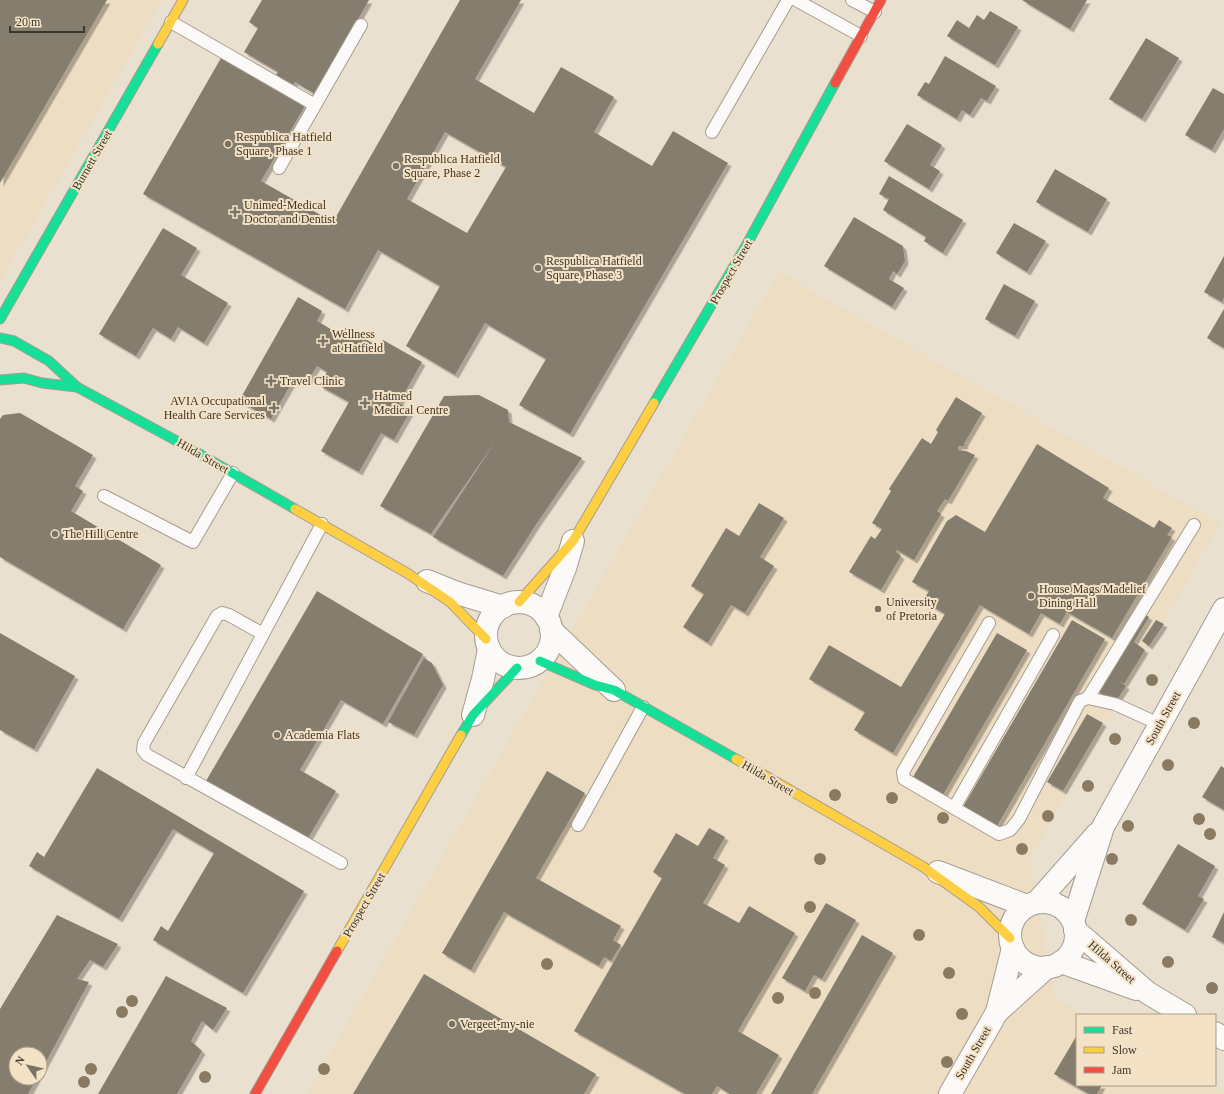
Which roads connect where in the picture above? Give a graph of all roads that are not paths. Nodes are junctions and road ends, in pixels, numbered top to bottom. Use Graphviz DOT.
graph roads {
  1 [pos="183,0"];
  2 [pos="788,0"];
  3 [pos="796,0"];
  4 [pos="852,0"];
  5 [pos="881,0"];
  6 [pos="875,12"];
  7 [pos="171,22"];
  8 [pos="361,25"];
  9 [pos="861,36"];
  10 [pos="316,105"];
  11 [pos="712,132"];
  12 [pos="279,168"];
  13 [pos="0,319"];
  14 [pos="0,338"];
  15 [pos="0,380"];
  16 [pos="77,386"];
  17 [pos="233,473"];
  18 [pos="104,496"];
  19 [pos="322,524"];
  20 [pos="1194,525"];
  21 [pos="573,541"];
  22 [pos="407,573"];
  23 [pos="511,605"];
  24 [pos="1224,610"];
  25 [pos="989,623"];
  26 [pos="549,624"];
  27 [pos="263,634"];
  28 [pos="1053,635"];
  29 [pos="487,644"];
  30 [pos="540,661"];
  31 [pos="517,668"];
  32 [pos="614,690"];
  33 [pos="1088,698"];
  34 [pos="643,707"];
  35 [pos="473,716"];
  36 [pos="1159,724"];
  37 [pos="186,778"];
  38 [pos="954,808"];
  39 [pos="578,825"];
  40 [pos="1103,827"];
  41 [pos="342,863"];
  42 [pos="922,866"];
  43 [pos="1032,904"];
  44 [pos="1074,926"];
  45 [pos="1011,943"];
  46 [pos="1054,965"];
  47 [pos="1148,993"];
  48 [pos="997,1012"];
  49 [pos="1183,1014"];
  50 [pos="255,1094"];
  51 [pos="950,1094"];
  1 -- 7 [label="street, Burnett Street"];
  2 -- 11 [label="lane"];
  3 -- 9 [label="lane"];
  4 -- 6 [label="lane"];
  5 -- 6 [label="street, Prospect Street"];
  6 -- 9 [label="street, Prospect Street"];
  7 -- 10 [label="lane"];
  7 -- 13 [label="street, Burnett Street"];
  8 -- 10 [label="lane"];
  9 -- 21 [label="street, Prospect Street"];
  10 -- 12 [label="lane"];
  14 -- 16 [label="street, Hilda Street"];
  15 -- 16 [label="street"];
  16 -- 17 [label="street, Hilda Street"];
  17 -- 18 [label="lane"];
  17 -- 19 [label="street, Hilda Street"];
  19 -- 22 [label="street, Hilda Street"];
  19 -- 27 [label="lane"];
  20 -- 33 [label="lane"];
  21 -- 23 [label="street, Prospect Street"];
  21 -- 26 [label="street, Prospect Street"];
  22 -- 23 [label="street, Hilda Street"];
  22 -- 29 [label="street, Hilda Street"];
  23 -- 26 [label="street"];
  23 -- 29 [label="street"];
  24 -- 36 [label="street, South Street"];
  25 -- 38 [label="lane"];
  26 -- 30 [label="street"];
  26 -- 32 [label="street, Hilda Street"];
  27 -- 37 [label="lane"];
  27 -- 37 [label="lane"];
  28 -- 38 [label="lane"];
  29 -- 31 [label="street"];
  29 -- 35 [label="street, Prospect Street"];
  30 -- 31 [label="street"];
  30 -- 32 [label="street, Hilda Street"];
  31 -- 35 [label="street, Prospect Street"];
  32 -- 34 [label="street, Hilda Street"];
  33 -- 36 [label="lane"];
  33 -- 38 [label="lane"];
  34 -- 39 [label="lane"];
  34 -- 42 [label="street, Hilda Street"];
  35 -- 50 [label="street, Prospect Street"];
  36 -- 40 [label="street, South Street"];
  37 -- 41 [label="lane"];
  40 -- 43 [label="street, South Street"];
  40 -- 44 [label="street, South Street"];
  42 -- 43 [label="street, Hilda Street"];
  42 -- 45 [label="street, Hilda Street"];
  43 -- 44 [label="street"];
  43 -- 45 [label="street"];
  44 -- 46 [label="street"];
  44 -- 47 [label="street, Hilda Street"];
  45 -- 46 [label="street"];
  45 -- 48 [label="street, South Street"];
  46 -- 47 [label="street, Hilda Street"];
  46 -- 48 [label="street, South Street"];
  47 -- 49 [label="street, Hilda Street"];
  48 -- 51 [label="street, South Street"];
}
